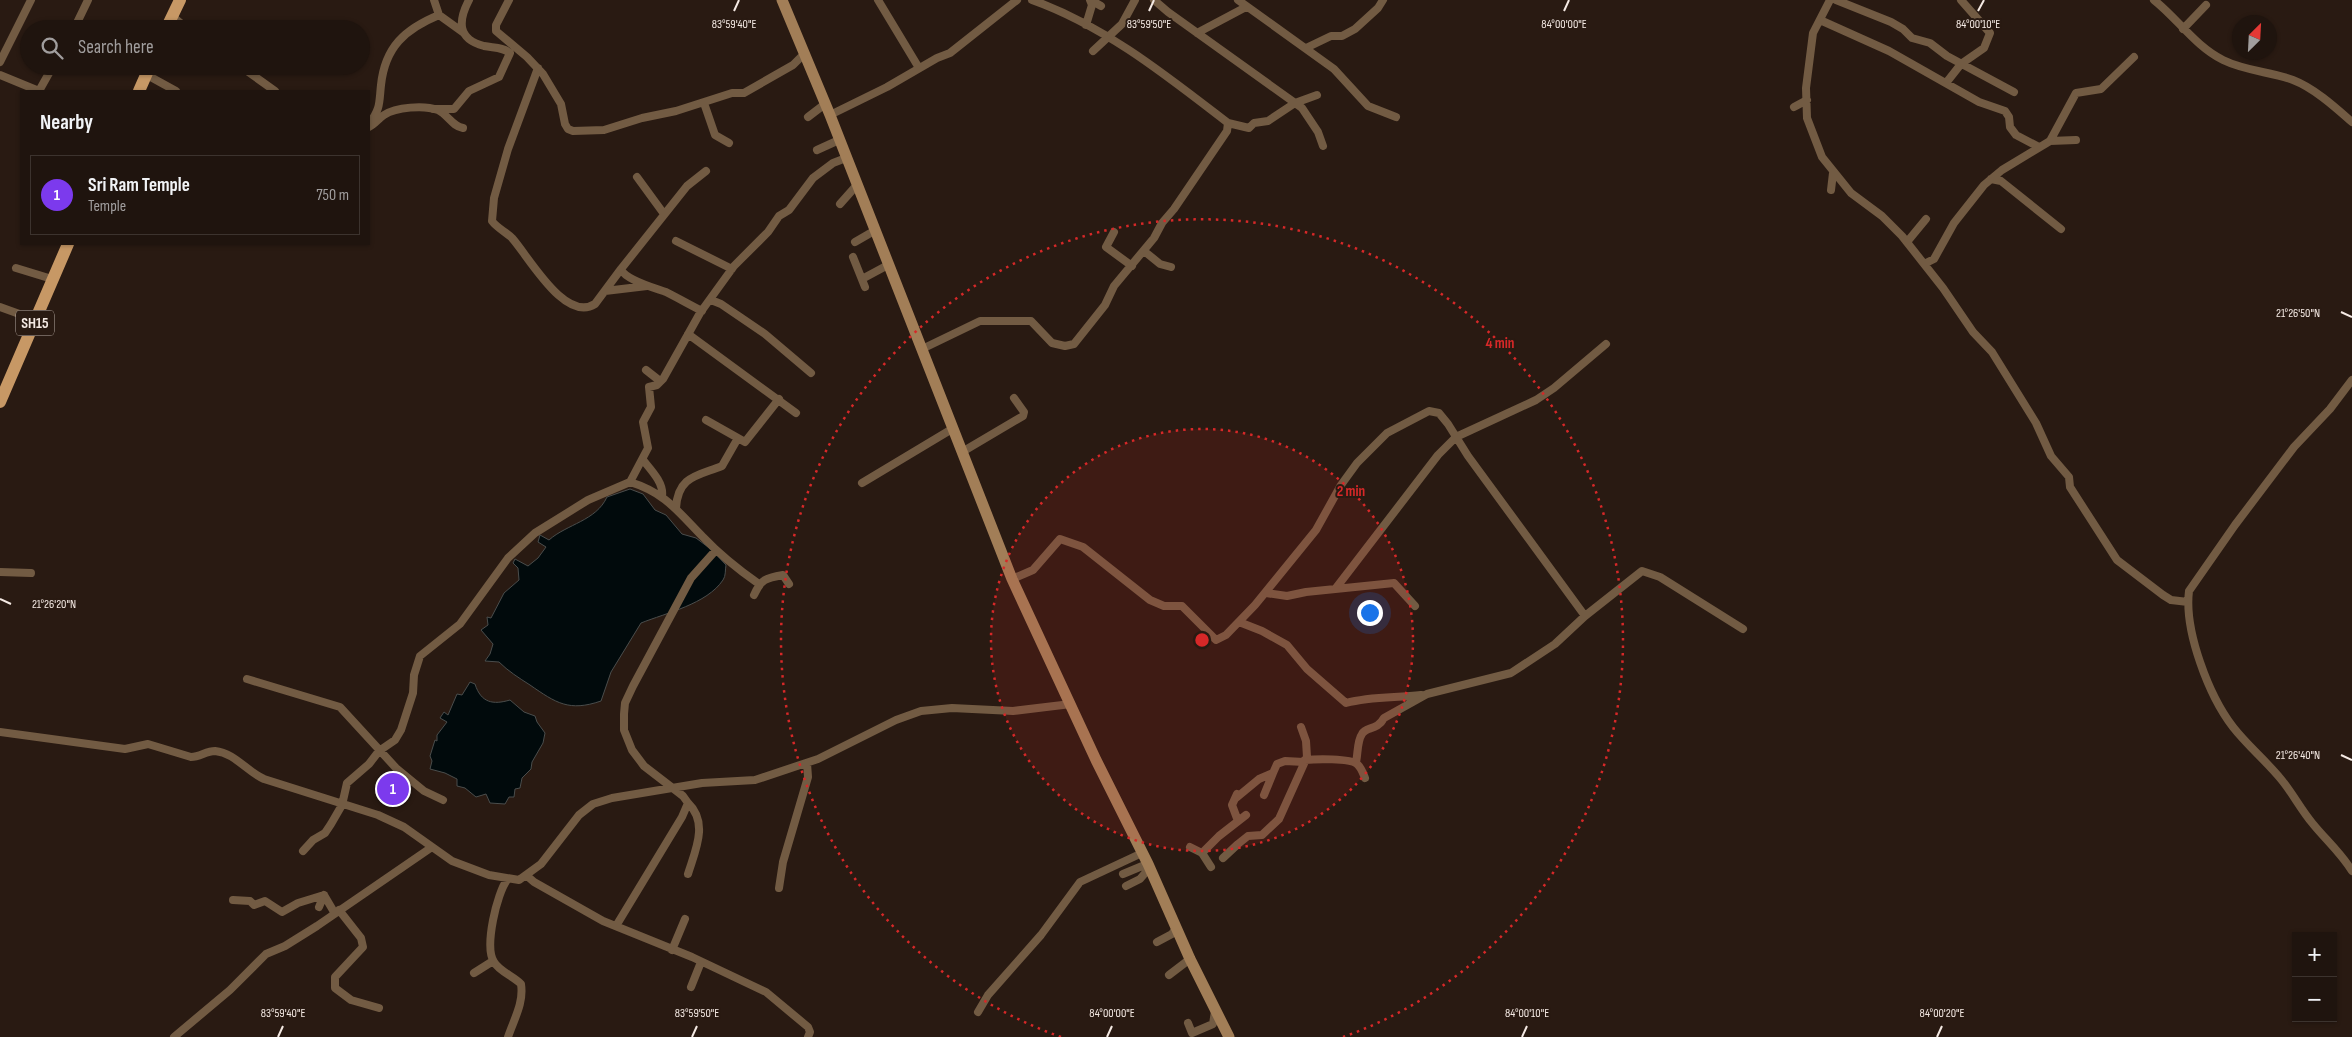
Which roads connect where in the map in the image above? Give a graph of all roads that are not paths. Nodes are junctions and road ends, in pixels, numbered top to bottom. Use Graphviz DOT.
graph roads {
  1 [pos="32,0"];
  2 [pos="88,0"];
  3 [pos="180,0"];
  4 [pos="434,0"];
  5 [pos="469,0"];
  6 [pos="509,0"];
  7 [pos="782,0"];
  8 [pos="878,0"];
  9 [pos="1017,0"];
  10 [pos="1032,0"];
  11 [pos="1090,0"];
  12 [pos="1135,0"];
  13 [pos="1154,0"];
  14 [pos="1238,0"];
  15 [pos="1384,0"];
  16 [pos="1830,0"];
  17 [pos="1836,0"];
  18 [pos="1961,0"];
  19 [pos="2154,0"];
  20 [pos="2206,5"];
  21 [pos="1101,6"];
  22 [pos="1246,6"];
  23 [pos="439,15"];
  24 [pos="172,16"];
  25 [pos="22,20"];
  26 [pos="78,20"];
  27 [pos="170,20"];
  28 [pos="177,20"];
  29 [pos="1820,20"];
  30 [pos="20,23"];
  31 [pos="1086,24"];
  32 [pos="2183,29"];
  33 [pos="1198,32"];
  34 [pos="464,33"];
  35 [pos="1108,36"];
  36 [pos="1306,48"];
  37 [pos="1093,52"];
  38 [pos="805,53"];
  39 [pos="2134,57"];
  40 [pos="0,62"];
  41 [pos="1961,64"];
  42 [pos="538,68"];
  43 [pos="919,68"];
  44 [pos="0,75"];
  45 [pos="47,75"];
  46 [pos="146,75"];
  47 [pos="154,75"];
  48 [pos="253,75"];
  49 [pos="1946,83"];
  50 [pos="37,90"];
  51 [pos="40,90"];
  52 [pos="139,90"];
  53 [pos="175,90"];
  54 [pos="274,90"];
  55 [pos="2014,92"];
  56 [pos="1316,95"];
  57 [pos="1806,100"];
  58 [pos="704,103"];
  59 [pos="1294,103"];
  60 [pos="1794,107"];
  61 [pos="434,109"];
  62 [pos="828,110"];
  63 [pos="808,117"];
  64 [pos="1396,117"];
  65 [pos="2352,122"];
  66 [pos="370,123"];
  67 [pos="1228,123"];
  68 [pos="370,126"];
  69 [pos="463,128"];
  70 [pos="839,140"];
  71 [pos="2076,140"];
  72 [pos="2050,141"];
  73 [pos="729,143"];
  74 [pos="1323,146"];
  75 [pos="2038,147"];
  76 [pos="817,150"];
  77 [pos="846,158"];
  78 [pos="706,171"];
  79 [pos="1833,173"];
  80 [pos="636,177"];
  81 [pos="1991,179"];
  82 [pos="856,186"];
  83 [pos="1830,190"];
  84 [pos="840,204"];
  85 [pos="664,214"];
  86 [pos="1926,219"];
  87 [pos="2061,229"];
  88 [pos="874,231"];
  89 [pos="1114,232"];
  90 [pos="676,242"];
  91 [pos="855,242"];
  92 [pos="1907,242"];
  93 [pos="68,245"];
  94 [pos="1144,251"];
  95 [pos="853,257"];
  96 [pos="1924,264"];
  97 [pos="888,265"];
  98 [pos="1132,266"];
  99 [pos="1171,267"];
  100 [pos="16,268"];
  101 [pos="621,269"];
  102 [pos="732,269"];
  103 [pos="52,279"];
  104 [pos="649,286"];
  105 [pos="604,291"];
  106 [pos="711,300"];
  107 [pos="0,307"];
  108 [pos="702,311"];
  109 [pos="36,320"];
  110 [pos="688,334"];
  111 [pos="1606,344"];
  112 [pos="922,349"];
  113 [pos="646,370"];
  114 [pos="811,374"];
  115 [pos="2352,380"];
  116 [pos="660,382"];
  117 [pos="1014,398"];
  118 [pos="779,399"];
  119 [pos="0,402"];
  120 [pos="796,413"];
  121 [pos="706,420"];
  122 [pos="952,429"];
  123 [pos="1456,437"];
  124 [pos="738,438"];
  125 [pos="962,452"];
  126 [pos="644,460"];
  127 [pos="630,482"];
  128 [pos="862,483"];
  129 [pos="662,496"];
  130 [pos="676,508"];
  131 [pos="716,550"];
  132 [pos="0,572"];
  133 [pos="31,572"];
  134 [pos="1012,579"];
  135 [pos="759,584"];
  136 [pos="789,584"];
  137 [pos="1336,588"];
  138 [pos="1266,593"];
  139 [pos="754,595"];
  140 [pos="2188,602"];
  141 [pos="1415,606"];
  142 [pos="1585,616"];
  143 [pos="1239,622"];
  144 [pos="1743,629"];
  145 [pos="247,679"];
  146 [pos="1427,694"];
  147 [pos="1071,704"];
  148 [pos="1301,727"];
  149 [pos="0,732"];
  150 [pos="379,751"];
  151 [pos="1304,761"];
  152 [pos="1356,762"];
  153 [pos="807,763"];
  154 [pos="1273,773"];
  155 [pos="1366,778"];
  156 [pos="670,788"];
  157 [pos="1264,795"];
  158 [pos="443,800"];
  159 [pos="688,804"];
  160 [pos="342,805"];
  161 [pos="1246,815"];
  162 [pos="1238,821"];
  163 [pos="432,847"];
  164 [pos="1190,847"];
  165 [pos="304,851"];
  166 [pos="1142,853"];
  167 [pos="1202,853"];
  168 [pos="1223,858"];
  169 [pos="1146,864"];
  170 [pos="1211,867"];
  171 [pos="2352,871"];
  172 [pos="688,874"];
  173 [pos="1124,874"];
  174 [pos="526,875"];
  175 [pos="508,880"];
  176 [pos="1126,886"];
  177 [pos="779,888"];
  178 [pos="324,895"];
  179 [pos="233,900"];
  180 [pos="313,900"];
  181 [pos="319,907"];
  182 [pos="308,909"];
  183 [pos="336,911"];
  184 [pos="685,919"];
  185 [pos="616,926"];
  186 [pos="1176,928"];
  187 [pos="1157,942"];
  188 [pos="672,950"];
  189 [pos="1190,959"];
  190 [pos="493,961"];
  191 [pos="701,962"];
  192 [pos="474,973"];
  193 [pos="1170,975"];
  194 [pos="691,987"];
  195 [pos="1215,1006"];
  196 [pos="379,1008"];
  197 [pos="978,1012"];
  198 [pos="1188,1023"];
  199 [pos="174,1037"];
  200 [pos="508,1037"];
  201 [pos="808,1037"];
  202 [pos="1229,1037"];
  1 -- 25 [label="street"];
  2 -- 26 [label="street"];
  3 -- 24 [label="main road"];
  4 -- 23 [label="street"];
  5 -- 34 [label="street"];
  6 -- 42 [label="street"];
  7 -- 38 [label="street"];
  8 -- 43 [label="street"];
  9 -- 43 [label="street"];
  10 -- 31 [label="street"];
  11 -- 21 [label="street"];
  11 -- 31 [label="street"];
  12 -- 35 [label="street"];
  13 -- 33 [label="street"];
  14 -- 22 [label="street"];
  15 -- 36 [label="street"];
  16 -- 29 [label="street"];
  17 -- 41 [label="street"];
  18 -- 41 [label="street"];
  19 -- 32 [label="street"];
  20 -- 32 [label="street"];
  22 -- 33 [label="street"];
  22 -- 36 [label="street"];
  23 -- 34 [label="street"];
  23 -- 66 [label="street"];
  24 -- 27 [label="main road"];
  24 -- 28 [label="street"];
  29 -- 49 [label="street"];
  29 -- 57 [label="street"];
  30 -- 40 [label="street"];
  31 -- 35 [label="street"];
  32 -- 65 [label="street"];
  33 -- 59 [label="street"];
  34 -- 61 [label="street"];
  35 -- 37 [label="street"];
  35 -- 67 [label="street"];
  36 -- 64 [label="street"];
  38 -- 58 [label="street"];
  38 -- 62 [label="street"];
  39 -- 72 [label="street"];
  41 -- 49 [label="street"];
  41 -- 55 [label="street"];
  42 -- 58 [label="street"];
  42 -- 105 [label="street"];
  43 -- 62 [label="street"];
  44 -- 50 [label="street"];
  45 -- 51 [label="street"];
  46 -- 52 [label="main road"];
  47 -- 53 [label="street"];
  48 -- 54 [label="street"];
  49 -- 75 [label="street"];
  56 -- 59 [label="street"];
  57 -- 60 [label="street"];
  57 -- 79 [label="street"];
  58 -- 73 [label="street"];
  59 -- 67 [label="street"];
  59 -- 74 [label="street"];
  61 -- 68 [label="street"];
  61 -- 69 [label="street"];
  62 -- 63 [label="street"];
  62 -- 70 [label="street"];
  67 -- 94 [label="street"];
  70 -- 76 [label="street"];
  70 -- 77 [label="street"];
  71 -- 72 [label="street"];
  72 -- 75 [label="street"];
  75 -- 81 [label="street"];
  77 -- 82 [label="street"];
  77 -- 102 [label="street"];
  78 -- 85 [label="street"];
  79 -- 83 [label="street"];
  79 -- 92 [label="street"];
  80 -- 85 [label="street"];
  81 -- 87 [label="street"];
  81 -- 96 [label="street"];
  82 -- 84 [label="street"];
  82 -- 88 [label="street"];
  85 -- 101 [label="street"];
  86 -- 92 [label="street"];
  88 -- 91 [label="street"];
  88 -- 97 [label="street"];
  89 -- 98 [label="street"];
  90 -- 102 [label="street"];
  92 -- 96 [label="street"];
  93 -- 103 [label="main road, SH15"];
  94 -- 98 [label="street"];
  94 -- 99 [label="street"];
  95 -- 97 [label="street"];
  96 -- 140 [label="street"];
  97 -- 112 [label="street"];
  98 -- 112 [label="street"];
  100 -- 103 [label="street"];
  101 -- 104 [label="street"];
  101 -- 105 [label="street"];
  102 -- 106 [label="street"];
  103 -- 109 [label="main road, SH15"];
  104 -- 105 [label="street"];
  104 -- 108 [label="street"];
  106 -- 108 [label="street"];
  106 -- 114 [label="street"];
  107 -- 109 [label="street"];
  108 -- 110 [label="street"];
  109 -- 119 [label="main road, SH15"];
  110 -- 116 [label="street"];
  110 -- 118 [label="street"];
  111 -- 123 [label="street"];
  112 -- 122 [label="street"];
  113 -- 116 [label="street"];
  115 -- 140 [label="street"];
  116 -- 126 [label="street"];
  117 -- 125 [label="street"];
  118 -- 120 [label="street"];
  118 -- 124 [label="street"];
  121 -- 124 [label="street"];
  122 -- 125 [label="street"];
  122 -- 128 [label="street"];
  123 -- 137 [label="street"];
  123 -- 138 [label="street"];
  123 -- 142 [label="street"];
  124 -- 130 [label="street"];
  125 -- 134 [label="street"];
  126 -- 127 [label="street"];
  126 -- 129 [label="street"];
  127 -- 129 [label="street"];
  127 -- 150 [label="street"];
  129 -- 130 [label="street"];
  130 -- 131 [label="street"];
  131 -- 135 [label="street"];
  131 -- 156 [label="street"];
  132 -- 133 [label="street"];
  134 -- 143 [label="street"];
  134 -- 147 [label="street"];
  135 -- 136 [label="street"];
  135 -- 139 [label="street"];
  137 -- 138 [label="street"];
  137 -- 141 [label="street"];
  138 -- 143 [label="street"];
  140 -- 171 [label="street"];
  142 -- 144 [label="street"];
  142 -- 146 [label="street"];
  143 -- 146 [label="street"];
  145 -- 150 [label="street"];
  146 -- 152 [label="street"];
  147 -- 153 [label="street"];
  147 -- 166 [label="street"];
  148 -- 151 [label="street"];
  149 -- 160 [label="street"];
  150 -- 158 [label="street"];
  150 -- 160 [label="street"];
  151 -- 152 [label="street"];
  151 -- 154 [label="street"];
  151 -- 168 [label="street"];
  152 -- 155 [label="street"];
  153 -- 156 [label="street"];
  153 -- 177 [label="street"];
  154 -- 157 [label="street"];
  154 -- 162 [label="street"];
  156 -- 159 [label="street"];
  156 -- 174 [label="street"];
  159 -- 172 [label="street"];
  159 -- 185 [label="street"];
  160 -- 163 [label="street"];
  160 -- 165 [label="street"];
  161 -- 162 [label="street"];
  162 -- 167 [label="street"];
  163 -- 175 [label="street"];
  163 -- 183 [label="street"];
  164 -- 167 [label="street"];
  166 -- 169 [label="street"];
  166 -- 197 [label="street"];
  167 -- 170 [label="street"];
  169 -- 173 [label="street"];
  169 -- 176 [label="street"];
  169 -- 186 [label="street"];
  174 -- 175 [label="street"];
  174 -- 185 [label="street"];
  175 -- 190 [label="street"];
  178 -- 180 [label="street"];
  178 -- 181 [label="street"];
  178 -- 183 [label="street"];
  179 -- 180 [label="street"];
  180 -- 182 [label="street"];
  183 -- 196 [label="street"];
  183 -- 199 [label="street"];
  184 -- 188 [label="street"];
  185 -- 188 [label="street"];
  186 -- 187 [label="street"];
  186 -- 189 [label="street"];
  188 -- 191 [label="street"];
  189 -- 193 [label="street"];
  189 -- 195 [label="street"];
  190 -- 192 [label="street"];
  190 -- 200 [label="street"];
  191 -- 194 [label="street"];
  191 -- 201 [label="street"];
  195 -- 198 [label="street"];
  195 -- 202 [label="street"];
}
